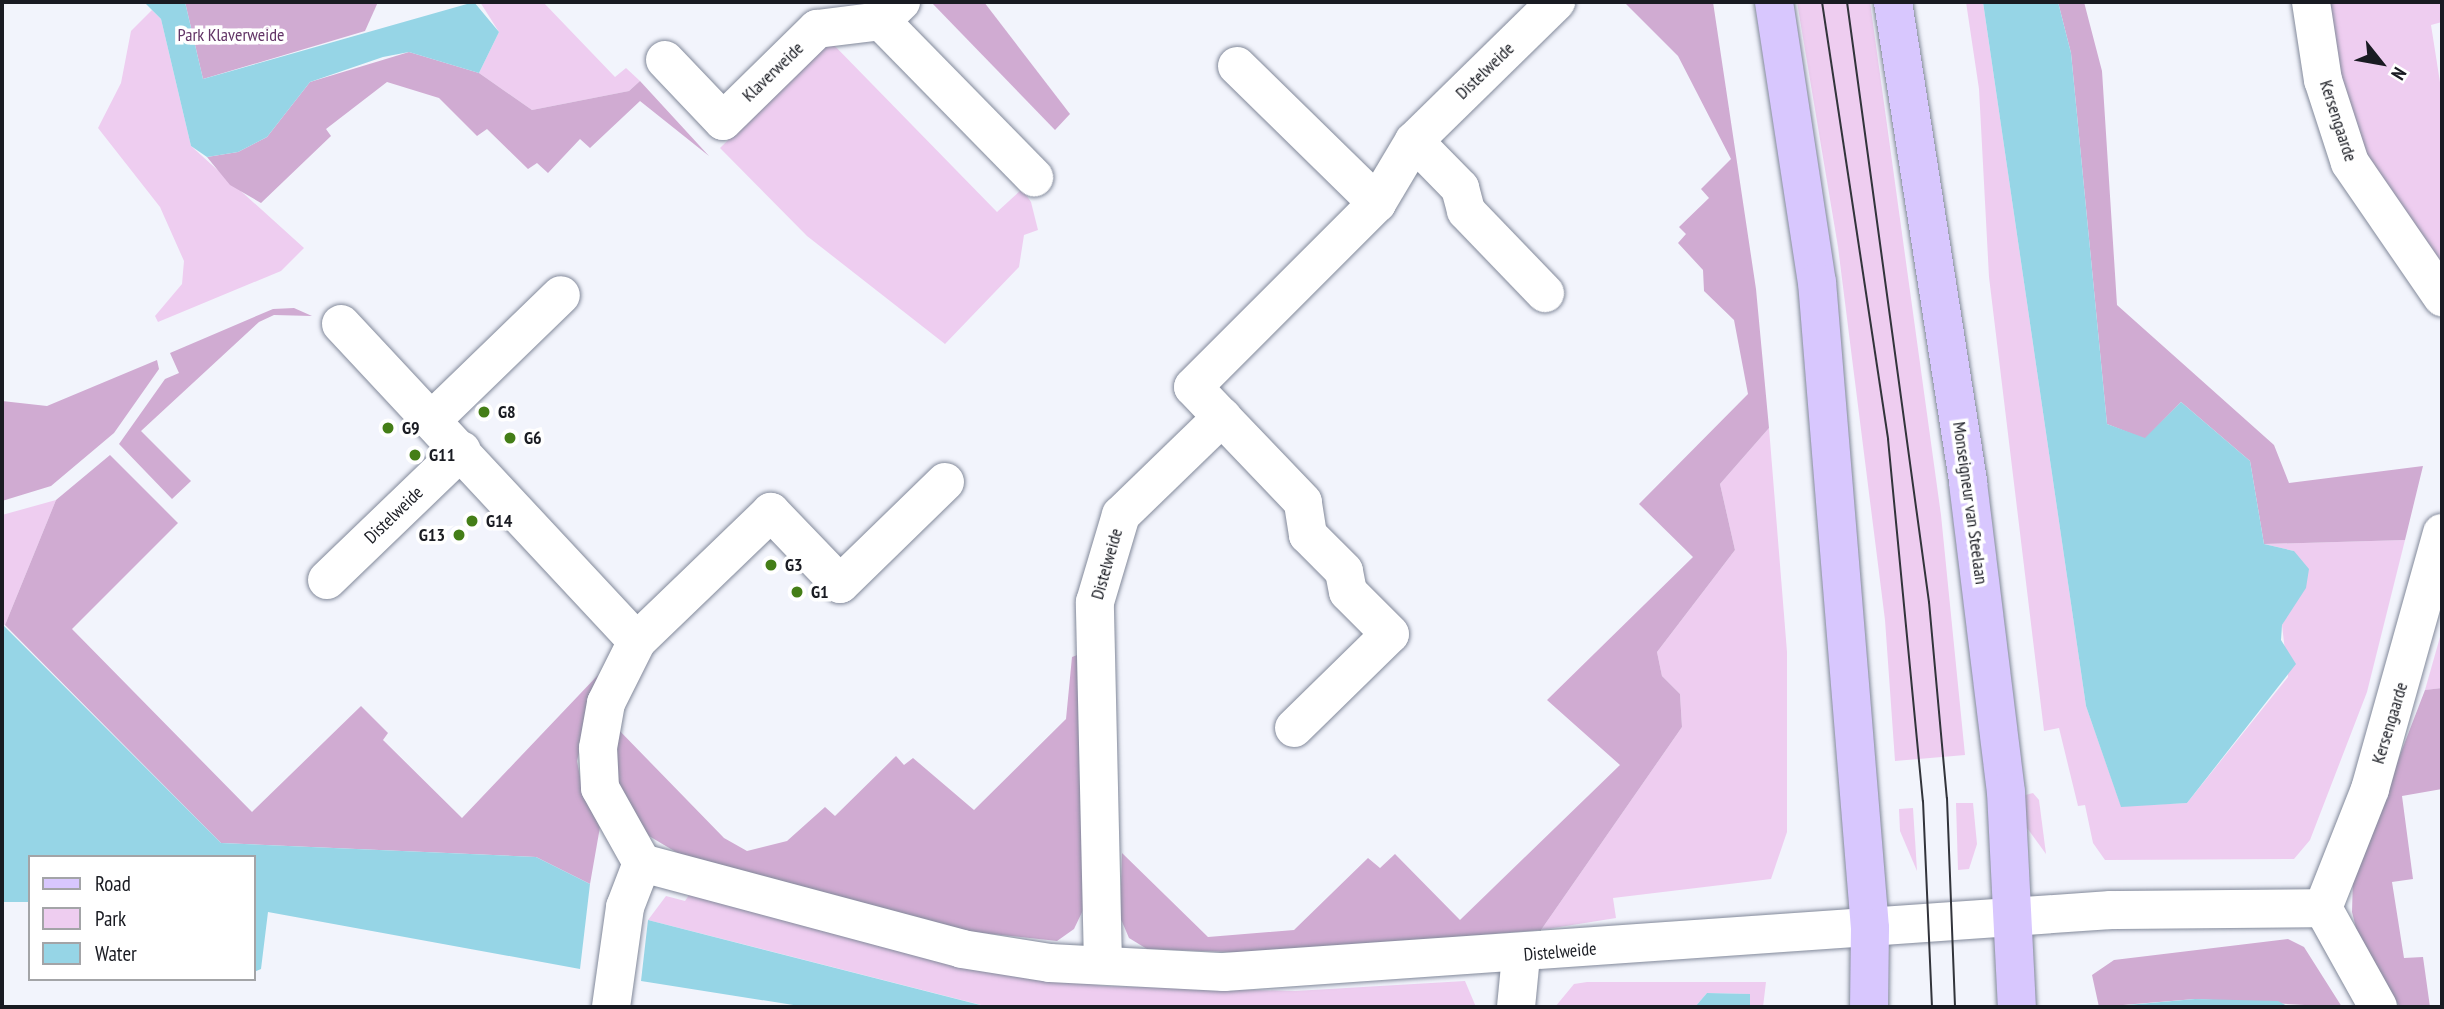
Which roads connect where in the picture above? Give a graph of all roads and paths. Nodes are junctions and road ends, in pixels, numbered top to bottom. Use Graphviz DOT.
graph roads {
  1 [pos="1556,2"];
  2 [pos="1774,2"];
  3 [pos="1894,2"];
  4 [pos="2311,2"];
  5 [pos="891,12"];
  6 [pos="665,60"];
  7 [pos="1237,66"];
  8 [pos="1414,141"];
  9 [pos="1034,177"];
  10 [pos="1377,203"];
  11 [pos="1545,293"];
  12 [pos="561,295"];
  13 [pos="2442,297"];
  14 [pos="341,324"];
  15 [pos="1222,417"];
  16 [pos="433,419"];
  17 [pos="462,450"];
  18 [pos="945,482"];
  19 [pos="2442,533"];
  20 [pos="327,580"];
  21 [pos="637,641"];
  22 [pos="1294,728"];
  23 [pos="642,863"];
  24 [pos="2322,908"];
  25 [pos="2017,918"];
  26 [pos="1870,928"];
  27 [pos="1521,956"];
  28 [pos="1103,964"];
  29 [pos="611,1007"];
  30 [pos="1516,1007"];
  31 [pos="1869,1007"];
  32 [pos="2017,1007"];
  33 [pos="2378,1007"];
  1 -- 8 [label="street, Distelweide"];
  2 -- 26 [label="main road"];
  3 -- 25 [label="main road, Monseigneur van Steelaan"];
  4 -- 13 [label="street, Kersengaarde"];
  5 -- 6 [label="street, Klaverweide"];
  5 -- 9 [label="street"];
  7 -- 10 [label="street"];
  8 -- 10 [label="street, Distelweide"];
  8 -- 11 [label="street"];
  10 -- 15 [label="street, Distelweide"];
  12 -- 16 [label="street"];
  14 -- 16 [label="street"];
  15 -- 22 [label="street, Distelweide"];
  15 -- 28 [label="street, Distelweide"];
  16 -- 17 [label="street"];
  17 -- 20 [label="street, Distelweide"];
  17 -- 21 [label="street"];
  18 -- 21 [label="street"];
  19 -- 24 [label="street, Kersengaarde"];
  21 -- 23 [label="street"];
  23 -- 28 [label="street, Distelweide"];
  23 -- 29 [label="street"];
  24 -- 25 [label="street"];
  24 -- 33 [label="street"];
  25 -- 26 [label="street, Distelweide"];
  25 -- 32 [label="main road, Monseigneur van Steelaan"];
  26 -- 27 [label="street, Distelweide"];
  26 -- 31 [label="main road"];
  27 -- 28 [label="street, Distelweide"];
  27 -- 30 [label="street"];
}
